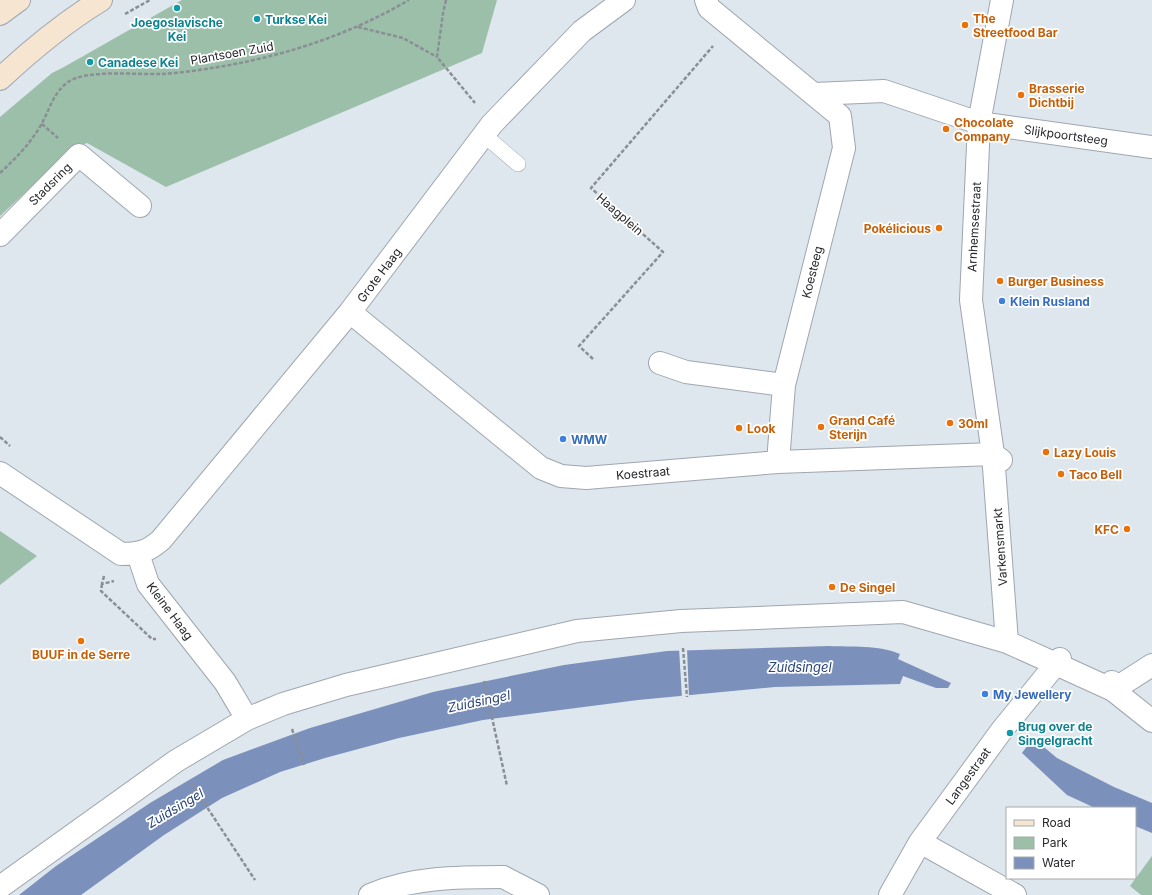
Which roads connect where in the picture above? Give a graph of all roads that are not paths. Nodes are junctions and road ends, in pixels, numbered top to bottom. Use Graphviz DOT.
graph roads {
  1 [pos="20,0"];
  2 [pos="101,0"];
  3 [pos="624,0"];
  4 [pos="706,0"];
  5 [pos="1002,0"];
  6 [pos="0,14"];
  7 [pos="0,79"];
  8 [pos="814,94"];
  9 [pos="979,123"];
  10 [pos="488,130"];
  11 [pos="1152,147"];
  12 [pos="518,164"];
  13 [pos="140,206"];
  14 [pos="0,235"];
  15 [pos="350,312"];
  16 [pos="660,364"];
  17 [pos="784,385"];
  18 [pos="997,457"];
  19 [pos="778,462"];
  20 [pos="0,473"];
  21 [pos="138,554"];
  22 [pos="1010,640"];
  23 [pos="1058,661"];
  24 [pos="1152,665"];
  25 [pos="1113,686"];
  26 [pos="247,719"];
  27 [pos="1152,720"];
  28 [pos="920,842"];
  29 [pos="503,877"];
  30 [pos="0,886"];
  31 [pos="370,895"];
  32 [pos="491,895"];
  33 [pos="538,895"];
  34 [pos="890,895"];
  35 [pos="1015,895"];
  1 -- 6 [label="main road"];
  2 -- 7 [label="main road"];
  3 -- 10 [label="street, Grote Haag"];
  4 -- 8 [label="street, Koesteeg"];
  5 -- 9 [label="street, Arnhemsestraat"];
  8 -- 9 [label="street"];
  8 -- 17 [label="street, Koesteeg"];
  9 -- 11 [label="street, Slijkpoortsteeg"];
  9 -- 18 [label="street, Arnhemsestraat"];
  10 -- 12 [label="lane"];
  10 -- 15 [label="street, Grote Haag"];
  13 -- 14 [label="street, Stadsring"];
  15 -- 19 [label="street, Koestraat"];
  15 -- 21 [label="street, Grote Haag"];
  16 -- 17 [label="street"];
  17 -- 19 [label="street, Koesteeg"];
  18 -- 19 [label="street, Koestraat"];
  18 -- 22 [label="street, Varkensmarkt"];
  20 -- 21 [label="street"];
  21 -- 26 [label="street, Kleine Haag"];
  22 -- 23 [label="street"];
  22 -- 26 [label="street"];
  23 -- 25 [label="street"];
  23 -- 28 [label="street, Langestraat"];
  24 -- 25 [label="street"];
  25 -- 27 [label="street"];
  26 -- 30 [label="street"];
  28 -- 34 [label="street, Langestraat"];
  28 -- 35 [label="street"];
  29 -- 31 [label="street"];
  29 -- 32 [label="street"];
  29 -- 33 [label="street"];
}
